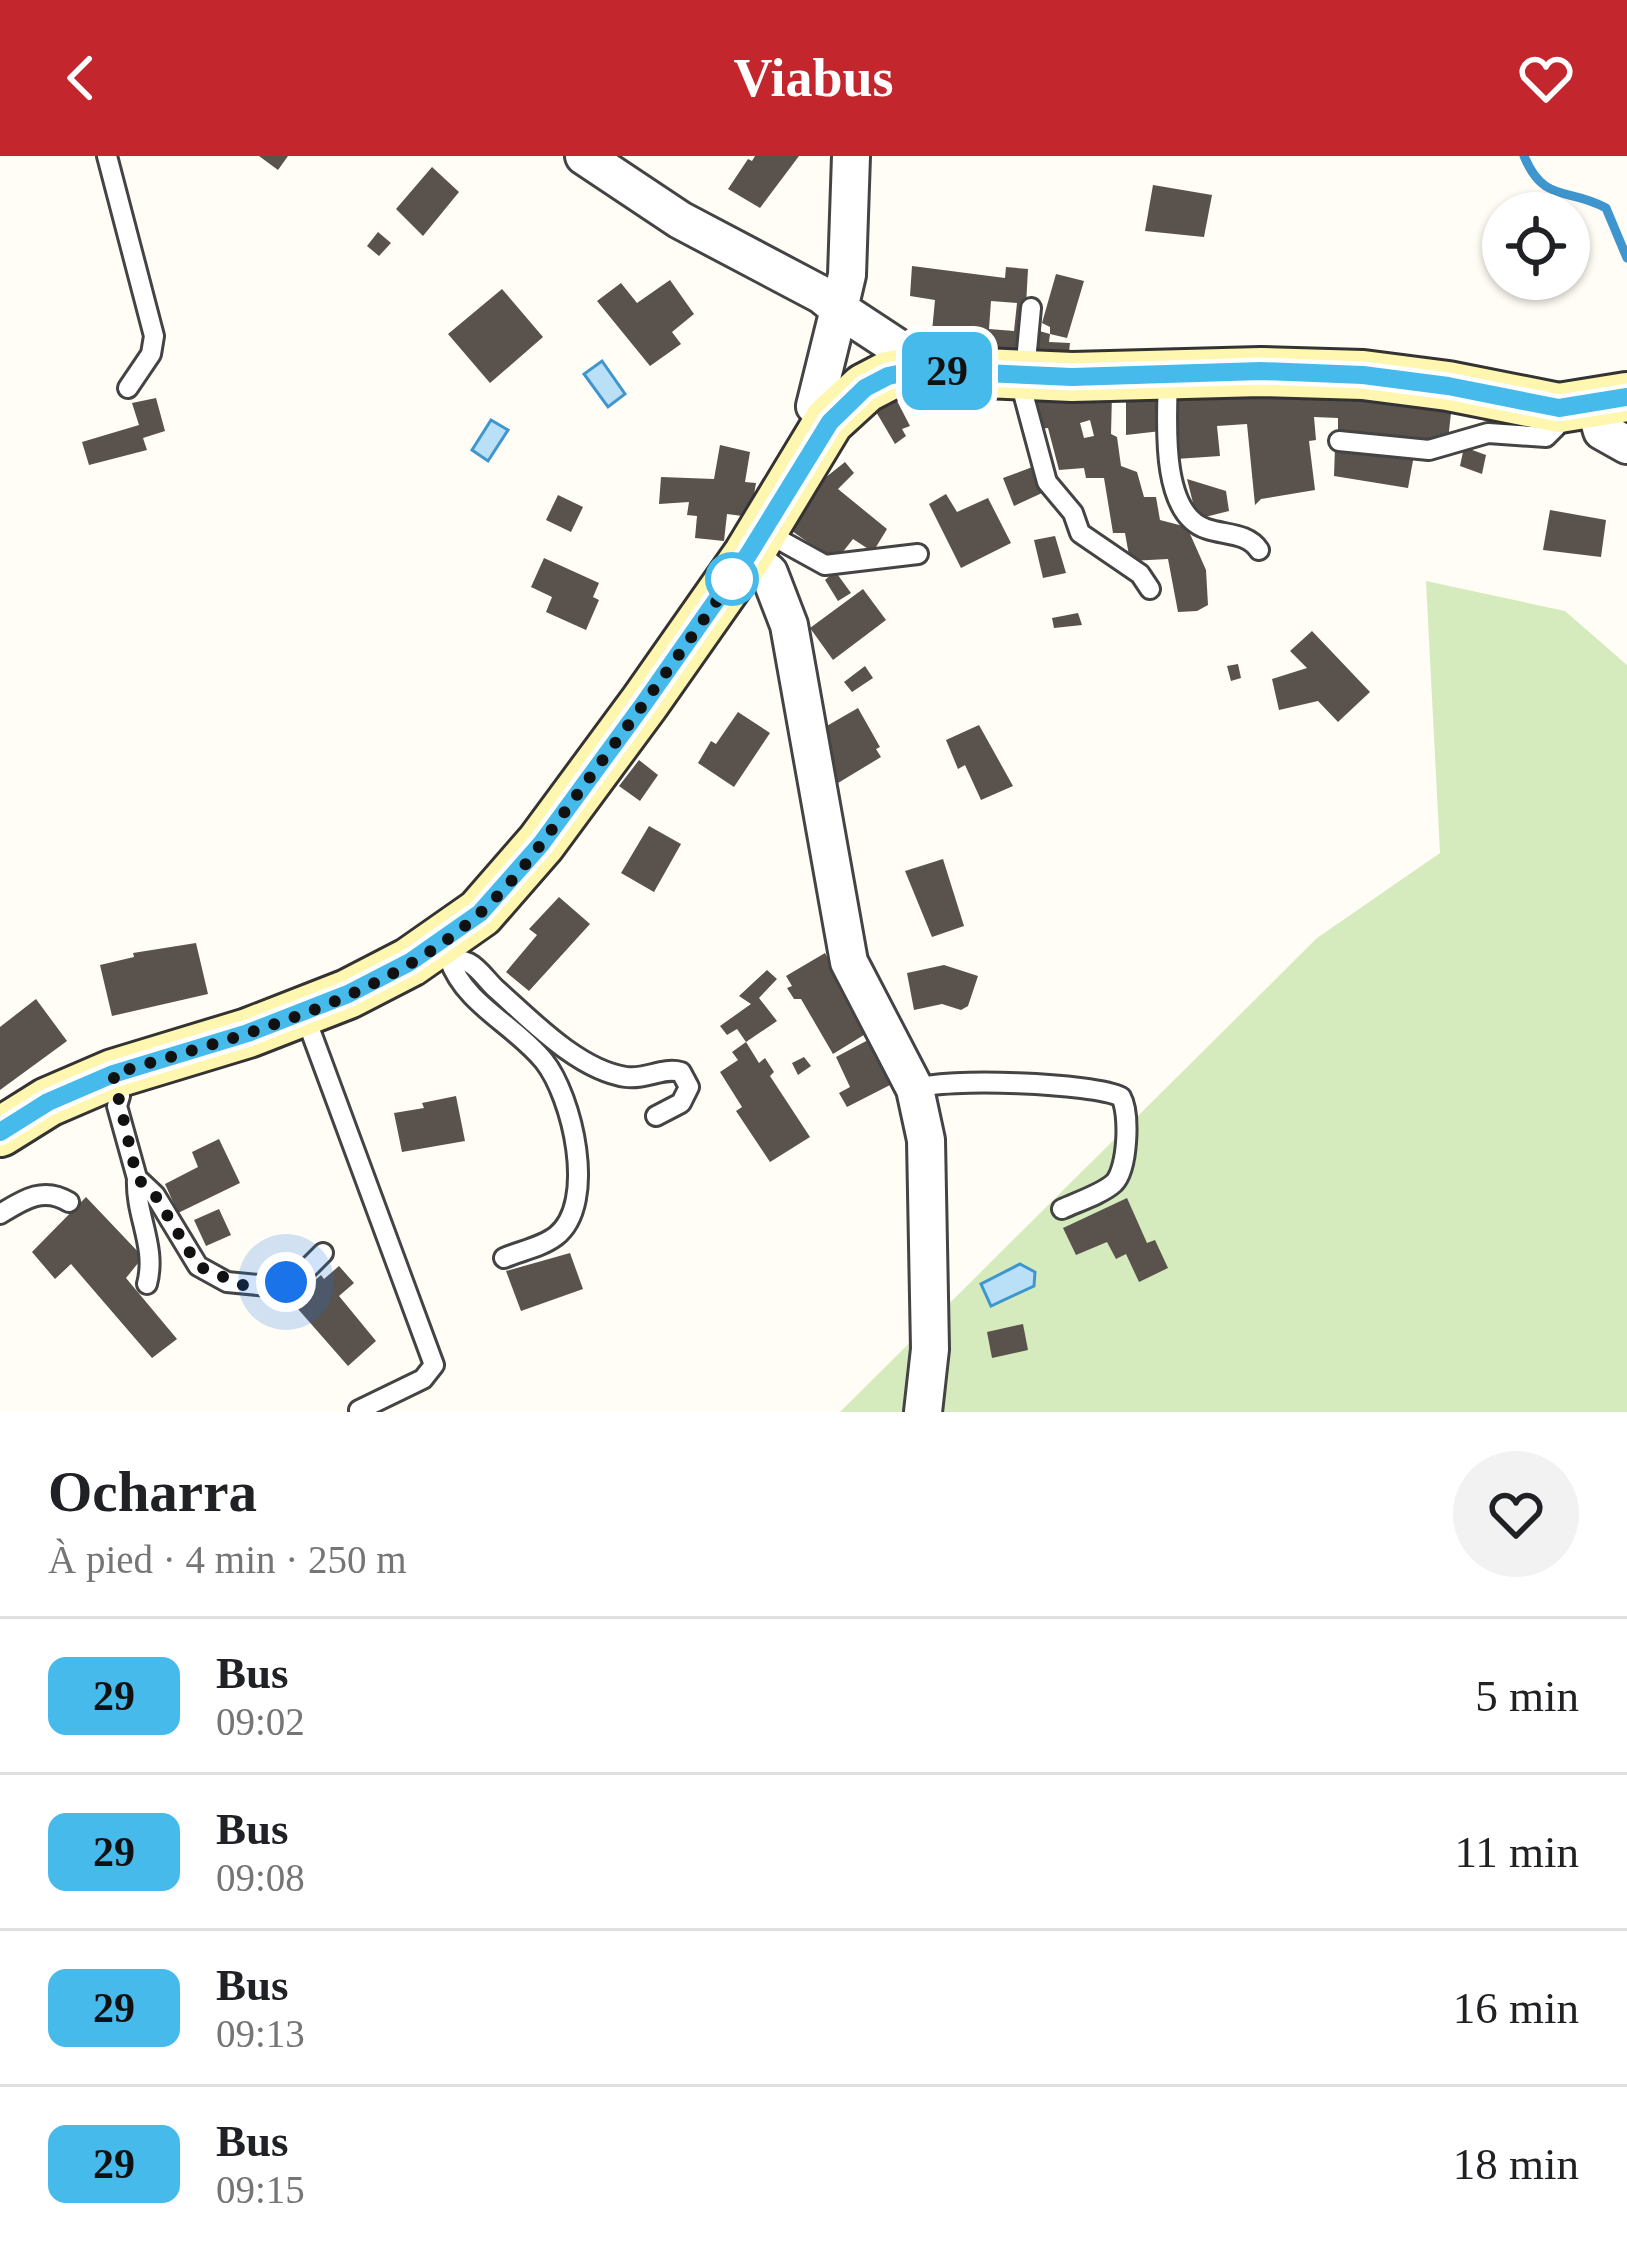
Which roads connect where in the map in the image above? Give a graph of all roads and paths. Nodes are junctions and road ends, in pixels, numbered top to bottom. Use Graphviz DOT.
graph roads {
  1 [pos="107,156"];
  2 [pos="584,156"];
  3 [pos="851,156"];
  4 [pos="1031,308"];
  5 [pos="839,309"];
  6 [pos="917,370"];
  7 [pos="1168,373"];
  8 [pos="1023,375"];
  9 [pos="128,388"];
  10 [pos="1593,403"];
  11 [pos="830,422"];
  12 [pos="1340,441"];
  13 [pos="1627,445"];
  14 [pos="756,543"];
  15 [pos="1259,550"];
  16 [pos="918,554"];
  17 [pos="1150,589"];
  18 [pos="444,951"];
  19 [pos="304,1011"];
  20 [pos="113,1074"];
  21 [pos="915,1089"];
  22 [pos="656,1116"];
  23 [pos="0,1132"];
  24 [pos="137,1178"];
  25 [pos="69,1202"];
  26 [pos="1062,1209"];
  27 [pos="0,1214"];
  28 [pos="323,1253"];
  29 [pos="504,1258"];
  30 [pos="147,1284"];
  31 [pos="359,1410"];
  32 [pos="923,1412"];
  1 -- 9 [label="lane"];
  2 -- 5 [label="street"];
  3 -- 5 [label="street"];
  4 -- 8 [label="lane"];
  5 -- 6 [label="street"];
  5 -- 11 [label="street"];
  6 -- 8 [label="main road"];
  6 -- 11 [label="main road"];
  7 -- 8 [label="main road"];
  7 -- 10 [label="main road"];
  7 -- 15 [label="lane"];
  8 -- 17 [label="lane"];
  10 -- 12 [label="lane"];
  10 -- 13 [label="street"];
  11 -- 14 [label="main road"];
  14 -- 16 [label="lane"];
  14 -- 18 [label="main road"];
  14 -- 21 [label="street"];
  18 -- 19 [label="main road"];
  18 -- 22 [label="lane"];
  18 -- 29 [label="lane"];
  19 -- 20 [label="main road"];
  19 -- 31 [label="lane"];
  20 -- 23 [label="main road"];
  20 -- 24 [label="lane"];
  21 -- 26 [label="lane"];
  21 -- 32 [label="street"];
  24 -- 28 [label="lane"];
  24 -- 30 [label="lane"];
  25 -- 27 [label="lane"];
}
